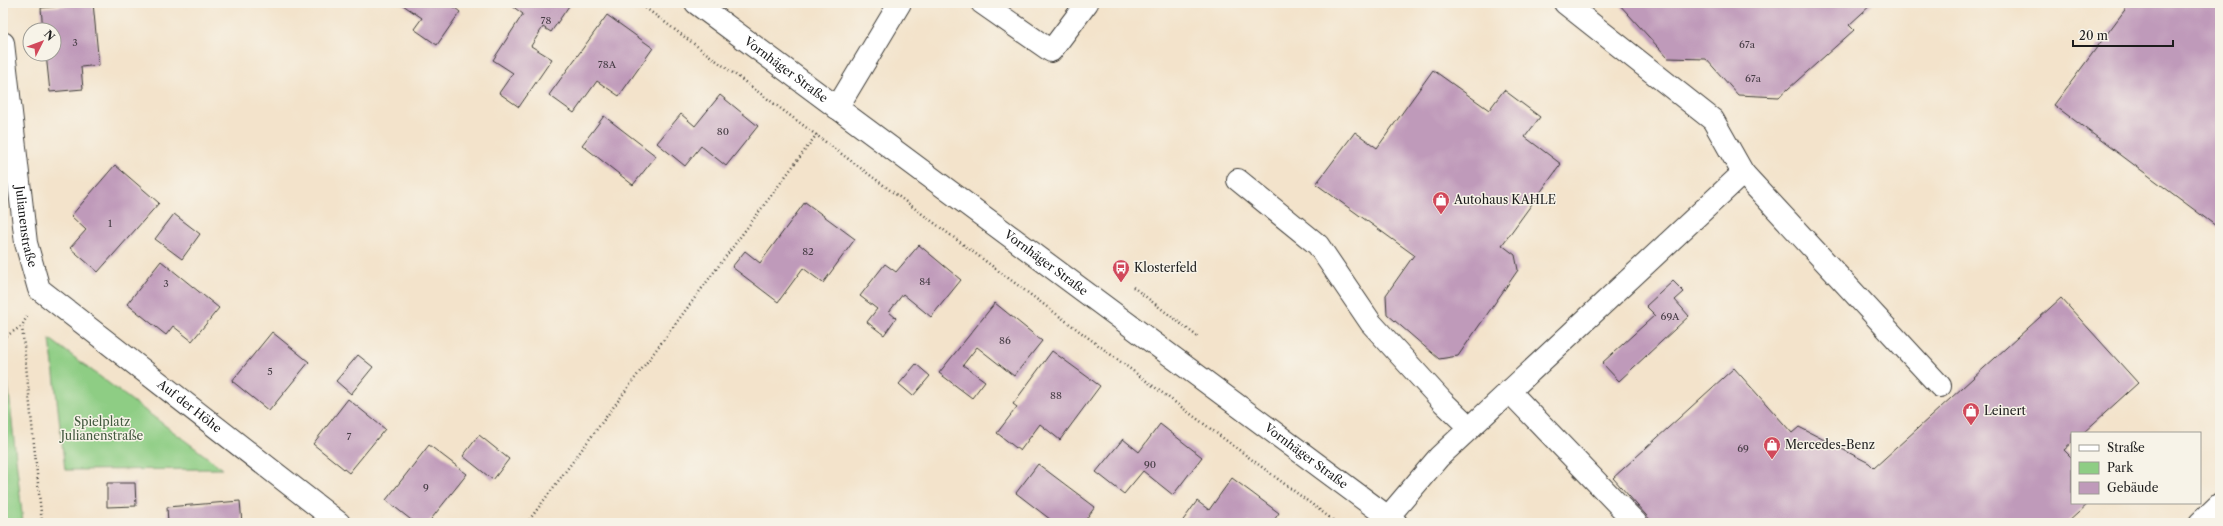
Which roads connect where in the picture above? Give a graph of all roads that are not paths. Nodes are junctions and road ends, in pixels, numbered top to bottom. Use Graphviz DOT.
graph roads {
  1 [pos="696,3"];
  2 [pos="900,3"];
  3 [pos="982,3"];
  4 [pos="1086,3"];
  5 [pos="1565,3"];
  6 [pos="3,43"];
  7 [pos="837,108"];
  8 [pos="1743,173"];
  9 [pos="1238,180"];
  10 [pos="39,290"];
  11 [pos="1940,386"];
  12 [pos="1509,391"];
  13 [pos="1470,428"];
  14 [pos="2220,504"];
  15 [pos="1392,520"];
  16 [pos="339,523"];
  17 [pos="1636,523"];
  18 [pos="2200,523"];
  1 -- 7 [label="main road, Vornhäger Straße"];
  2 -- 7 [label="main road"];
  3 -- 4 [label="main road"];
  5 -- 8 [label="main road"];
  6 -- 10 [label="main road, Julianenstraße"];
  7 -- 15 [label="main road, Vornhäger Straße"];
  8 -- 11 [label="main road"];
  8 -- 12 [label="main road"];
  9 -- 13 [label="main road"];
  10 -- 16 [label="main road, Auf der Höhe"];
  12 -- 13 [label="main road"];
  12 -- 17 [label="main road"];
  13 -- 15 [label="main road"];
  14 -- 18 [label="main road"];
}
